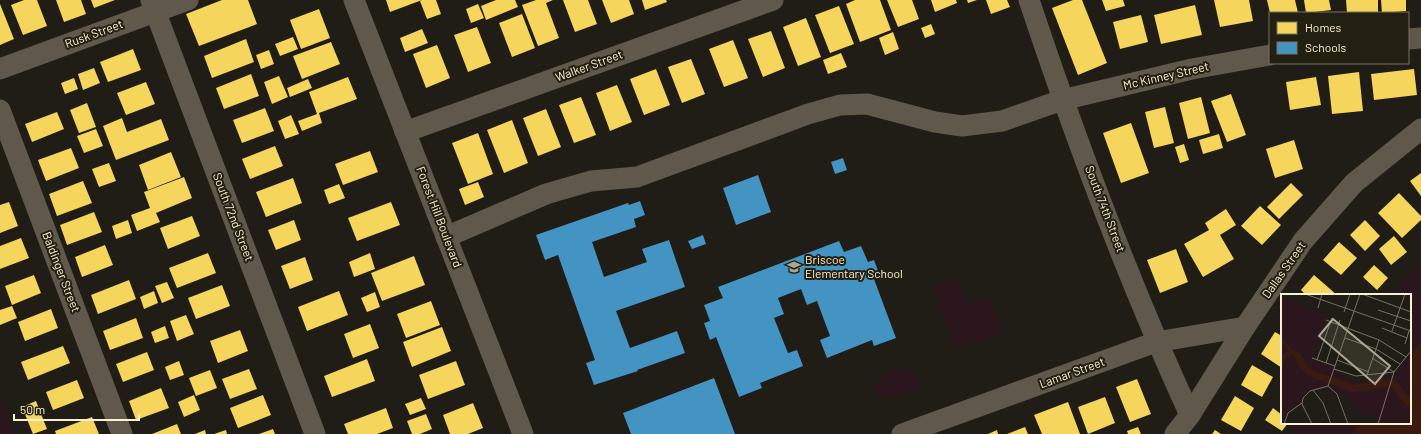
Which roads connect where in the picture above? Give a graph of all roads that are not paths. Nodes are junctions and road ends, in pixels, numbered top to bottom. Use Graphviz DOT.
graph roads {
  1 [pos="188,0"];
  2 [pos="354,0"];
  3 [pos="773,0"];
  4 [pos="1029,0"];
  5 [pos="153,6"];
  6 [pos="1421,38"];
  7 [pos="1409,39"];
  8 [pos="1269,55"];
  9 [pos="0,69"];
  10 [pos="1062,100"];
  11 [pos="0,110"];
  12 [pos="1421,129"];
  13 [pos="405,132"];
  14 [pos="446,237"];
  15 [pos="1245,326"];
  16 [pos="1156,342"];
  17 [pos="1190,415"];
  18 [pos="122,434"];
  19 [pos="315,434"];
  20 [pos="523,434"];
  21 [pos="902,434"];
  22 [pos="1175,434"];
  1 -- 5 [label="street, Rusk Street"];
  2 -- 13 [label="street, Forest Hill Boulevard"];
  3 -- 13 [label="street, Walker Street"];
  4 -- 10 [label="street, South 74th Street"];
  5 -- 9 [label="street, Rusk Street"];
  5 -- 19 [label="street, South 72nd Street"];
  6 -- 7 [label="street"];
  8 -- 10 [label="street, Mc Kinney Street"];
  10 -- 14 [label="street, Mc Kinney Street"];
  10 -- 16 [label="street, South 74th Street"];
  11 -- 18 [label="street, Baldinger Street"];
  12 -- 15 [label="street, Dallas Street"];
  13 -- 14 [label="street, Forest Hill Boulevard"];
  14 -- 20 [label="street, Forest Hill Boulevard"];
  15 -- 16 [label="street, Lamar Street"];
  15 -- 17 [label="street, Dallas Street"];
  16 -- 17 [label="street, South 74th Street"];
  16 -- 21 [label="street, Lamar Street"];
  17 -- 22 [label="street, Dallas Street"];
}
